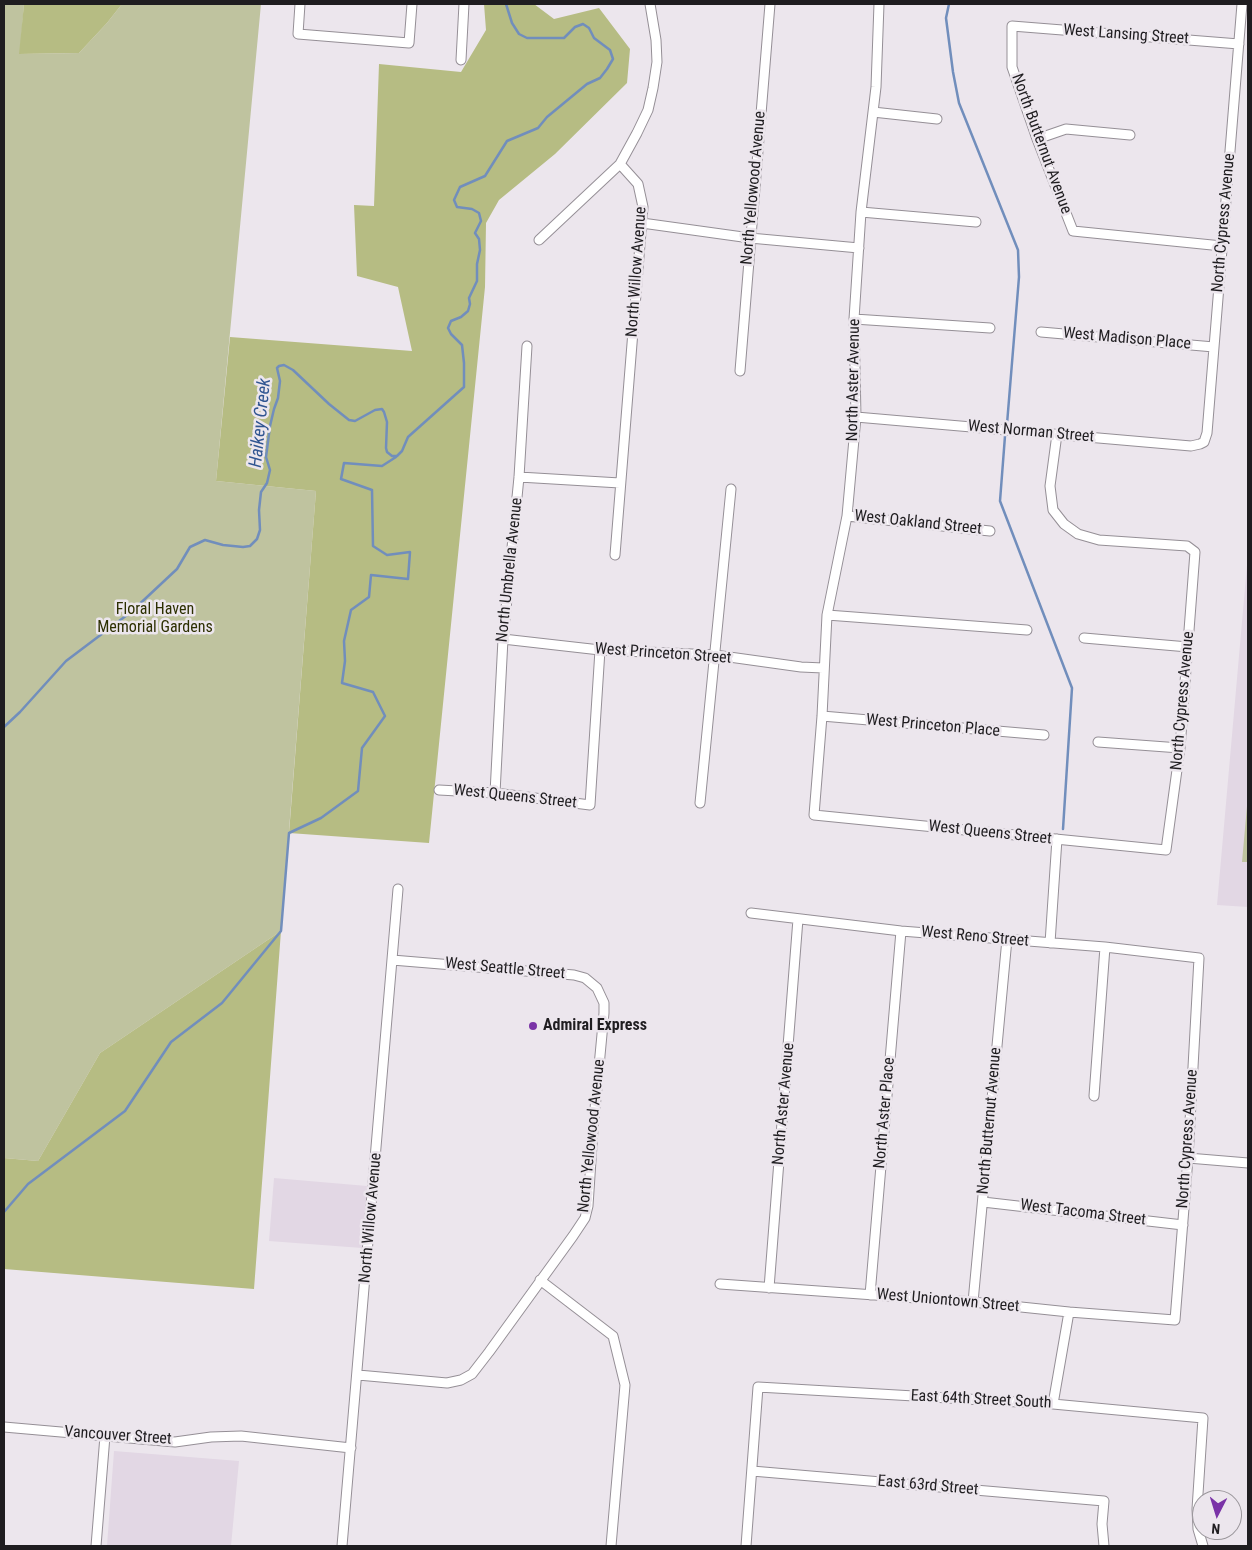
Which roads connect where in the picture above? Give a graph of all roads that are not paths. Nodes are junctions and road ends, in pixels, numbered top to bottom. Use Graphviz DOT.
graph roads {
  1 [pos="300,4"];
  2 [pos="412,4"];
  3 [pos="464,4"];
  4 [pos="650,4"];
  5 [pos="770,4"];
  6 [pos="879,4"];
  7 [pos="1242,4"];
  8 [pos="1012,26"];
  9 [pos="1239,44"];
  10 [pos="461,60"];
  11 [pos="873,112"];
  12 [pos="938,119"];
  13 [pos="1130,135"];
  14 [pos="1037,139"];
  15 [pos="620,164"];
  16 [pos="861,212"];
  17 [pos="976,222"];
  18 [pos="642,223"];
  19 [pos="750,238"];
  20 [pos="539,240"];
  21 [pos="1222,246"];
  22 [pos="859,248"];
  23 [pos="854,319"];
  24 [pos="990,328"];
  25 [pos="1041,332"];
  26 [pos="526,346"];
  27 [pos="1214,347"];
  28 [pos="740,371"];
  29 [pos="856,417"];
  30 [pos="1057,434"];
  31 [pos="1204,442"];
  32 [pos="519,477"];
  33 [pos="620,483"];
  34 [pos="731,489"];
  35 [pos="847,516"];
  36 [pos="990,531"];
  37 [pos="615,555"];
  38 [pos="827,616"];
  39 [pos="1027,630"];
  40 [pos="1084,638"];
  41 [pos="503,639"];
  42 [pos="1188,647"];
  43 [pos="600,650"];
  44 [pos="714,655"];
  45 [pos="823,668"];
  46 [pos="822,716"];
  47 [pos="1044,735"];
  48 [pos="1098,742"];
  49 [pos="1180,748"];
  50 [pos="439,790"];
  51 [pos="495,793"];
  52 [pos="700,803"];
  53 [pos="814,815"];
  54 [pos="1057,839"];
  55 [pos="1166,850"];
  56 [pos="398,889"];
  57 [pos="751,913"];
  58 [pos="798,919"];
  59 [pos="901,931"];
  60 [pos="1007,939"];
  61 [pos="1050,943"];
  62 [pos="1105,947"];
  63 [pos="1199,958"];
  64 [pos="392,960"];
  65 [pos="604,1003"];
  66 [pos="1094,1096"];
  67 [pos="1188,1158"];
  68 [pos="1248,1163"];
  69 [pos="983,1202"];
  70 [pos="1183,1225"];
  71 [pos="540,1280"];
  72 [pos="720,1284"];
  73 [pos="769,1288"];
  74 [pos="870,1295"];
  75 [pos="973,1302"];
  76 [pos="1069,1312"];
  77 [pos="1175,1320"];
  78 [pos="358,1375"];
  79 [pos="1053,1404"];
  80 [pos="4,1427"];
  81 [pos="105,1436"];
  82 [pos="351,1448"];
  83 [pos="752,1470"];
  84 [pos="96,1546"];
  85 [pos="342,1546"];
  86 [pos="611,1546"];
  87 [pos="746,1546"];
  88 [pos="1104,1546"];
  89 [pos="1203,1546"];
  1 -- 2 [label="street"];
  3 -- 10 [label="street"];
  4 -- 15 [label="street"];
  5 -- 19 [label="street, North Yellowood Avenue"];
  6 -- 11 [label="street, North Aster Avenue"];
  7 -- 9 [label="street, North Cypress Avenue"];
  8 -- 9 [label="street, West Lansing Street"];
  8 -- 14 [label="street, North Butternut Avenue"];
  9 -- 21 [label="street, North Cypress Avenue"];
  11 -- 12 [label="street"];
  11 -- 16 [label="street, North Aster Avenue"];
  13 -- 14 [label="street"];
  14 -- 21 [label="street, North Butternut Avenue"];
  15 -- 18 [label="street, North Willow Avenue"];
  15 -- 20 [label="street"];
  16 -- 17 [label="street"];
  16 -- 22 [label="street, North Aster Avenue"];
  18 -- 19 [label="street"];
  18 -- 33 [label="street, North Willow Avenue"];
  19 -- 22 [label="street"];
  19 -- 28 [label="street, North Yellowood Avenue"];
  21 -- 27 [label="street, North Cypress Avenue"];
  22 -- 23 [label="street, North Aster Avenue"];
  23 -- 24 [label="street"];
  23 -- 29 [label="street, North Aster Avenue"];
  25 -- 27 [label="street, West Madison Place"];
  26 -- 32 [label="street, North Umbrella Avenue"];
  27 -- 31 [label="street, North Cypress Avenue"];
  29 -- 30 [label="street, West Norman Street"];
  29 -- 35 [label="street, North Aster Avenue"];
  30 -- 31 [label="street, West Norman Street"];
  30 -- 42 [label="street, North Cypress Avenue"];
  32 -- 33 [label="street"];
  32 -- 41 [label="street, North Umbrella Avenue"];
  33 -- 37 [label="street, North Willow Avenue"];
  34 -- 44 [label="street"];
  35 -- 36 [label="street, West Oakland Street"];
  35 -- 38 [label="street, North Aster Avenue"];
  38 -- 39 [label="street"];
  38 -- 45 [label="street, North Aster Avenue"];
  40 -- 42 [label="street"];
  41 -- 43 [label="street, West Princeton Street"];
  41 -- 51 [label="street, North Umbrella Avenue"];
  42 -- 49 [label="street, North Cypress Avenue"];
  43 -- 44 [label="street, West Princeton Street"];
  43 -- 51 [label="street, West Queens Street"];
  44 -- 45 [label="street, West Princeton Street"];
  44 -- 52 [label="street"];
  45 -- 46 [label="street, North Aster Avenue"];
  46 -- 47 [label="street, West Princeton Place"];
  46 -- 53 [label="street, North Aster Avenue"];
  48 -- 49 [label="street"];
  49 -- 55 [label="street, North Cypress Avenue"];
  50 -- 51 [label="street, West Queens Street"];
  53 -- 54 [label="street, West Queens Street"];
  54 -- 55 [label="street, West Queens Street"];
  54 -- 61 [label="street"];
  56 -- 64 [label="street, North Willow Avenue"];
  57 -- 58 [label="street, West Reno Street"];
  58 -- 59 [label="street, West Reno Street"];
  58 -- 73 [label="street, North Aster Avenue"];
  59 -- 60 [label="street, West Reno Street"];
  59 -- 74 [label="street, North Aster Place"];
  60 -- 61 [label="street, West Reno Street"];
  60 -- 69 [label="street, North Butternut Avenue"];
  61 -- 62 [label="street, West Reno Street"];
  62 -- 63 [label="street, West Reno Street"];
  62 -- 66 [label="street"];
  63 -- 67 [label="street, North Cypress Avenue"];
  64 -- 65 [label="street, West Seattle Street"];
  64 -- 78 [label="street, North Willow Avenue"];
  65 -- 71 [label="street, North Yellowood Avenue"];
  67 -- 68 [label="street"];
  67 -- 70 [label="street, North Cypress Avenue"];
  69 -- 70 [label="street, West Tacoma Street"];
  69 -- 75 [label="street, North Butternut Avenue"];
  70 -- 77 [label="street, North Cypress Avenue"];
  71 -- 78 [label="street"];
  71 -- 86 [label="street"];
  72 -- 73 [label="street, West Uniontown Street"];
  73 -- 74 [label="street, West Uniontown Street"];
  74 -- 75 [label="street, West Uniontown Street"];
  75 -- 76 [label="street, West Uniontown Street"];
  76 -- 77 [label="street, West Uniontown Street"];
  76 -- 79 [label="street"];
  78 -- 82 [label="street, North Willow Avenue"];
  79 -- 83 [label="street, East 64th Street South"];
  79 -- 89 [label="street, East 64th Street South"];
  80 -- 81 [label="street, Vancouver Street"];
  81 -- 82 [label="street, Vancouver Street"];
  81 -- 84 [label="street"];
  82 -- 85 [label="street, North Willow Avenue"];
  83 -- 87 [label="street"];
  83 -- 88 [label="street, East 63rd Street"];
}
